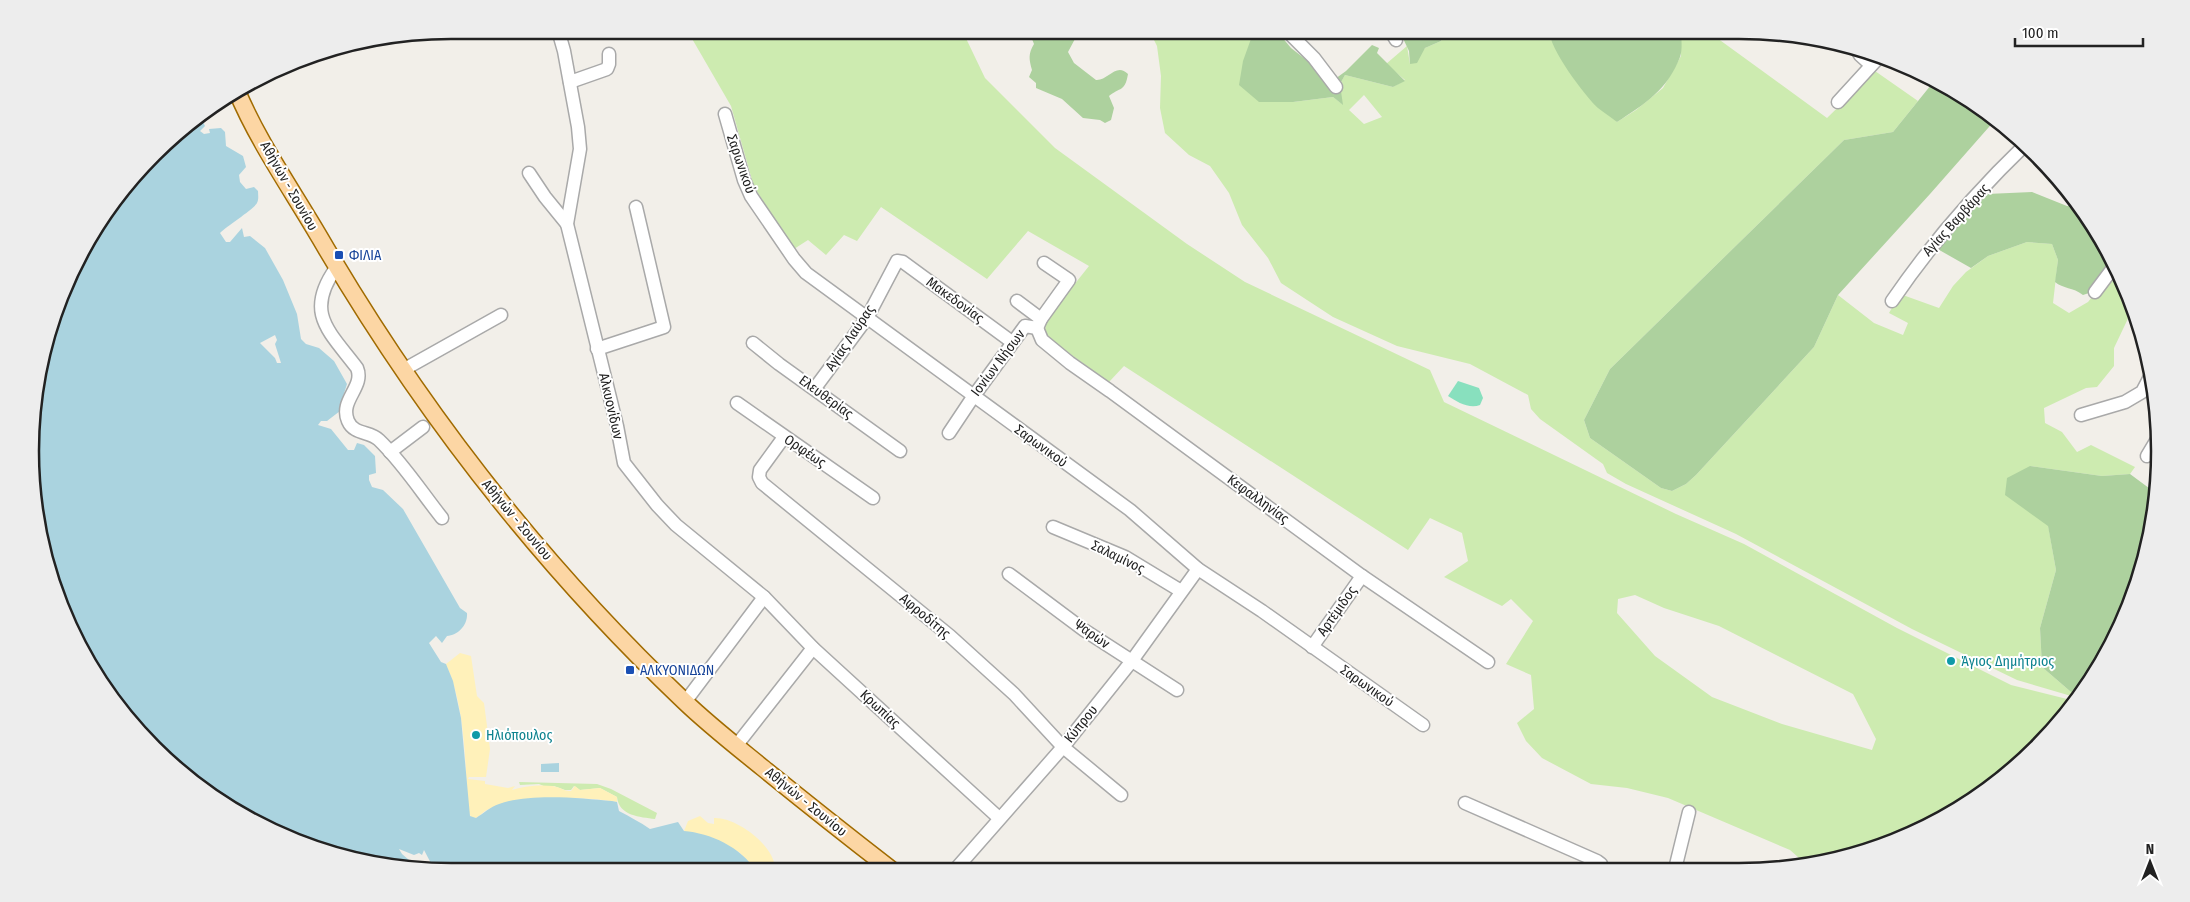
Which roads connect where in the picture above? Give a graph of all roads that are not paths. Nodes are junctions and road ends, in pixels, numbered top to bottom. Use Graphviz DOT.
graph roads {
  1 [pos="560,39"];
  2 [pos="1295,39"];
  3 [pos="608,54"];
  4 [pos="1864,58"];
  5 [pos="1874,62"];
  6 [pos="1871,65"];
  7 [pos="570,82"];
  8 [pos="1336,86"];
  9 [pos="240,97"];
  10 [pos="1838,102"];
  11 [pos="725,114"];
  12 [pos="2021,150"];
  13 [pos="529,173"];
  14 [pos="636,207"];
  15 [pos="567,224"];
  16 [pos="897,260"];
  17 [pos="1044,263"];
  18 [pos="336,268"];
  19 [pos="2110,272"];
  20 [pos="2095,292"];
  21 [pos="1017,301"];
  22 [pos="1892,301"];
  23 [pos="501,315"];
  24 [pos="867,318"];
  25 [pos="1039,324"];
  26 [pos="1012,342"];
  27 [pos="753,343"];
  28 [pos="597,349"];
  29 [pos="403,370"];
  30 [pos="2146,386"];
  31 [pos="816,388"];
  32 [pos="972,397"];
  33 [pos="737,403"];
  34 [pos="2081,415"];
  35 [pos="423,427"];
  36 [pos="949,433"];
  37 [pos="784,437"];
  38 [pos="2151,449"];
  39 [pos="900,451"];
  40 [pos="390,452"];
  41 [pos="2147,456"];
  42 [pos="873,498"];
  43 [pos="442,518"];
  44 [pos="1053,528"];
  45 [pos="1198,570"];
  46 [pos="1009,574"];
  47 [pos="1362,576"];
  48 [pos="1181,591"];
  49 [pos="764,597"];
  50 [pos="1312,647"];
  51 [pos="813,648"];
  52 [pos="1131,662"];
  53 [pos="1488,662"];
  54 [pos="1177,690"];
  55 [pos="685,702"];
  56 [pos="1422,725"];
  57 [pos="736,746"];
  58 [pos="1062,747"];
  59 [pos="1121,795"];
  60 [pos="1465,803"];
  61 [pos="1689,812"];
  62 [pos="999,818"];
  63 [pos="883,863"];
  64 [pos="961,863"];
  65 [pos="1599,863"];
  66 [pos="1676,863"];
  1 -- 7 [label="street, Αλκυονίδων"];
  2 -- 8 [label="street"];
  3 -- 7 [label="street"];
  4 -- 6 [label="street"];
  5 -- 6 [label="street"];
  6 -- 10 [label="street"];
  7 -- 15 [label="street, Αλκυονίδων"];
  9 -- 18 [label="main road, Αθήνών - Σουνίου"];
  11 -- 24 [label="street, Σαρωνικού"];
  12 -- 22 [label="street, Αγίας Βαρβάρας"];
  13 -- 15 [label="street"];
  14 -- 28 [label="street"];
  15 -- 28 [label="street, Αλκυονίδων"];
  16 -- 24 [label="street, Αγίας Λαύρας"];
  16 -- 26 [label="street, Μακεδονίας"];
  17 -- 25 [label="street"];
  18 -- 29 [label="main road, Αθήνών - Σουνίου"];
  18 -- 40 [label="street"];
  19 -- 20 [label="street"];
  21 -- 25 [label="street, Κεφαλληνίας"];
  23 -- 29 [label="street"];
  24 -- 31 [label="street, Αγίας Λαύρας"];
  24 -- 32 [label="street, Σαρωνικού"];
  25 -- 26 [label="street, Ιονίων Νήσων"];
  25 -- 47 [label="street, Κεφαλληνίας"];
  26 -- 32 [label="street, Ιονίων Νήσων"];
  27 -- 31 [label="street, Ελευθερίας"];
  28 -- 49 [label="street, Αλκυονίδων"];
  29 -- 55 [label="main road, Αθήνών - Σουνίου"];
  30 -- 34 [label="street"];
  31 -- 39 [label="street, Ελευθερίας"];
  32 -- 36 [label="street, Ιονίων Νήσων"];
  32 -- 45 [label="street, Σαρωνικού"];
  33 -- 37 [label="street, Ορφέως"];
  35 -- 40 [label="street"];
  37 -- 42 [label="street, Ορφέως"];
  37 -- 58 [label="street, Αφροδίτης"];
  38 -- 41 [label="street"];
  40 -- 43 [label="street"];
  44 -- 48 [label="street, Σαλαμίνος"];
  45 -- 48 [label="street, Κύπρου"];
  45 -- 50 [label="street, Σαρωνικού"];
  46 -- 52 [label="street, Ψαρών"];
  47 -- 50 [label="street, Αρτέμιδος"];
  47 -- 53 [label="street, Κεφαλληνίας"];
  48 -- 52 [label="street, Κύπρου"];
  49 -- 51 [label="street, Κρωπίας"];
  49 -- 55 [label="street"];
  50 -- 56 [label="street, Σαρωνικού"];
  51 -- 57 [label="street"];
  51 -- 62 [label="street, Κρωπίας"];
  52 -- 54 [label="street, Ψαρών"];
  52 -- 58 [label="street, Κύπρου"];
  55 -- 57 [label="main road, Αθήνών - Σουνίου"];
  57 -- 63 [label="main road, Αθήνών - Σουνίου"];
  58 -- 59 [label="street, Αφροδίτης"];
  58 -- 62 [label="street, Κύπρου"];
  60 -- 65 [label="street"];
  61 -- 66 [label="street"];
  62 -- 64 [label="street, Κύπρου"];
}
